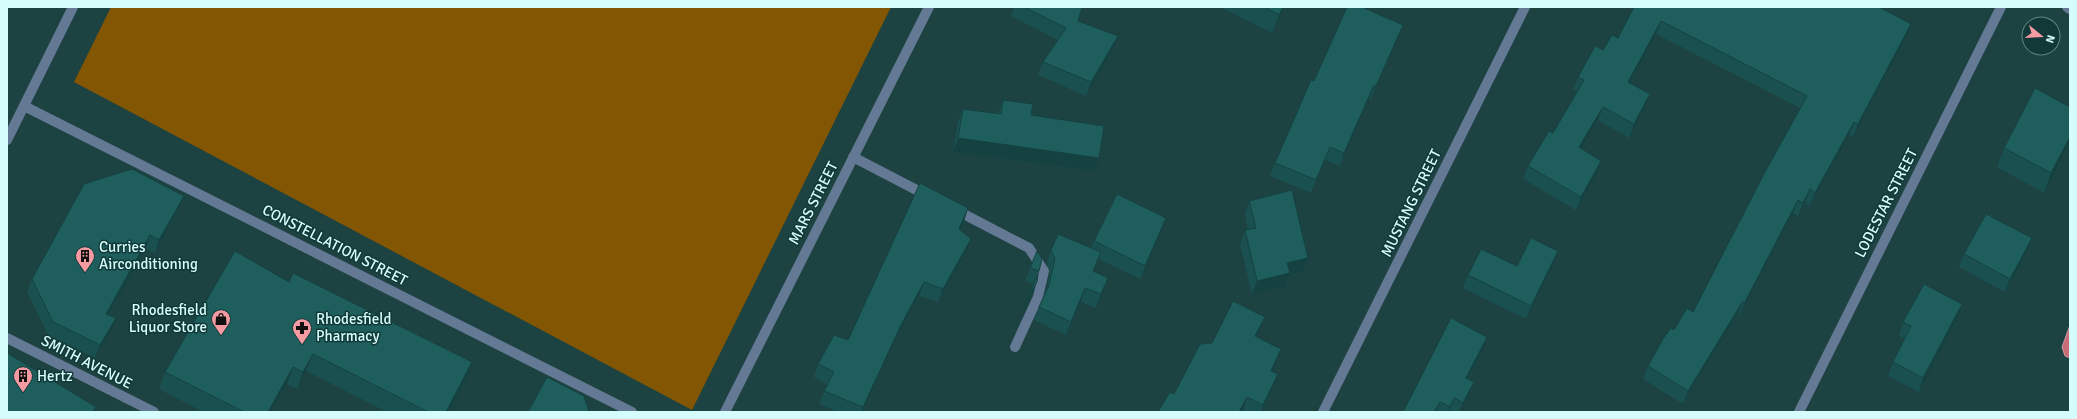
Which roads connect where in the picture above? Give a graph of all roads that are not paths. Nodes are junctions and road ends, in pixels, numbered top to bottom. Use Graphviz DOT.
graph roads {
  1 [pos="73,7"];
  2 [pos="929,7"];
  3 [pos="1525,7"];
  4 [pos="2001,7"];
  5 [pos="2067,7"];
  6 [pos="2070,9"];
  7 [pos="24,106"];
  8 [pos="7,140"];
  9 [pos="853,157"];
  10 [pos="7,338"];
  11 [pos="1015,347"];
  12 [pos="154,412"];
  13 [pos="632,412"];
  14 [pos="725,412"];
  15 [pos="1323,412"];
  16 [pos="1799,412"];
  1 -- 7 [label="street"];
  2 -- 9 [label="street, MARS STREET"];
  3 -- 15 [label="street, MUSTANG STREET"];
  4 -- 16 [label="street, LODESTAR STREET"];
  5 -- 6 [label="street"];
  7 -- 8 [label="street"];
  7 -- 13 [label="street, CONSTELLATION STREET"];
  9 -- 11 [label="street"];
  9 -- 14 [label="street, MARS STREET"];
  10 -- 12 [label="street, SMITH AVENUE"];
}
